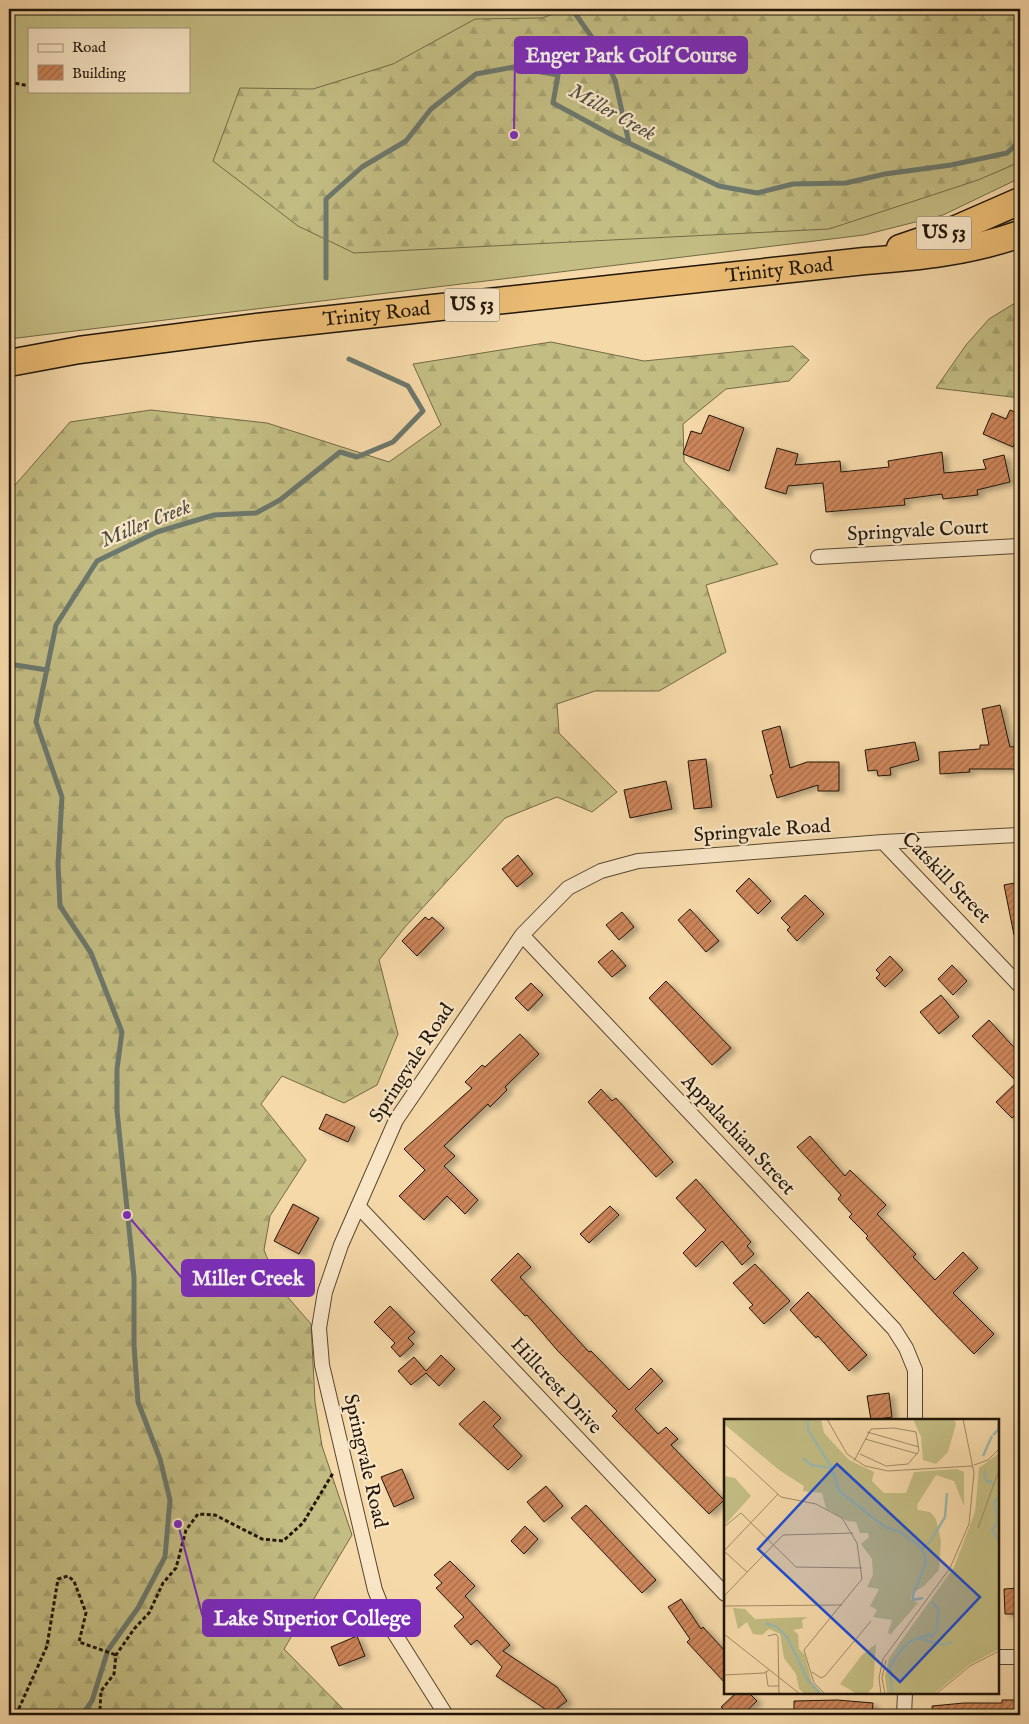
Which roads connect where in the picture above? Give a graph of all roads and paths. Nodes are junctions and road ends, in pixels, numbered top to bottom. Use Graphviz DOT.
graph roads {
  1 [pos="9,82"];
  2 [pos="28,86"];
  3 [pos="1020,201"];
  4 [pos="1020,234"];
  5 [pos="865,261"];
  6 [pos="9,363"];
  7 [pos="1020,546"];
  8 [pos="818,557"];
  9 [pos="1020,835"];
  10 [pos="883,842"];
  11 [pos="522,935"];
  12 [pos="1020,986"];
  13 [pos="358,1206"];
  14 [pos="914,1419"];
  15 [pos="343,1457"];
  16 [pos="724,1593"];
  17 [pos="116,1655"];
  18 [pos="999,1657"];
  19 [pos="1020,1657"];
  20 [pos="905,1694"];
  21 [pos="16,1715"];
  22 [pos="96,1715"];
  23 [pos="446,1715"];
  24 [pos="904,1715"];
  1 -- 2 [label="path"];
  3 -- 5 [label="highway, Trinity Road / US 53"];
  4 -- 5 [label="highway, Trinity Road / US 53"];
  5 -- 6 [label="highway, Trinity Road / US 53"];
  7 -- 8 [label="street, Springvale Court"];
  9 -- 10 [label="street, Springvale Road"];
  10 -- 11 [label="street, Springvale Road"];
  10 -- 12 [label="street, Catskill Street"];
  11 -- 13 [label="street, Springvale Road"];
  11 -- 14 [label="street, Appalachian Street"];
  13 -- 15 [label="street, Springvale Road"];
  13 -- 16 [label="street, Hillcrest Drive"];
  15 -- 17 [label="path"];
  15 -- 23 [label="street, Springvale Road"];
  17 -- 21 [label="path"];
  17 -- 22 [label="path"];
  18 -- 19 [label="street"];
  20 -- 24 [label="street"];
}
